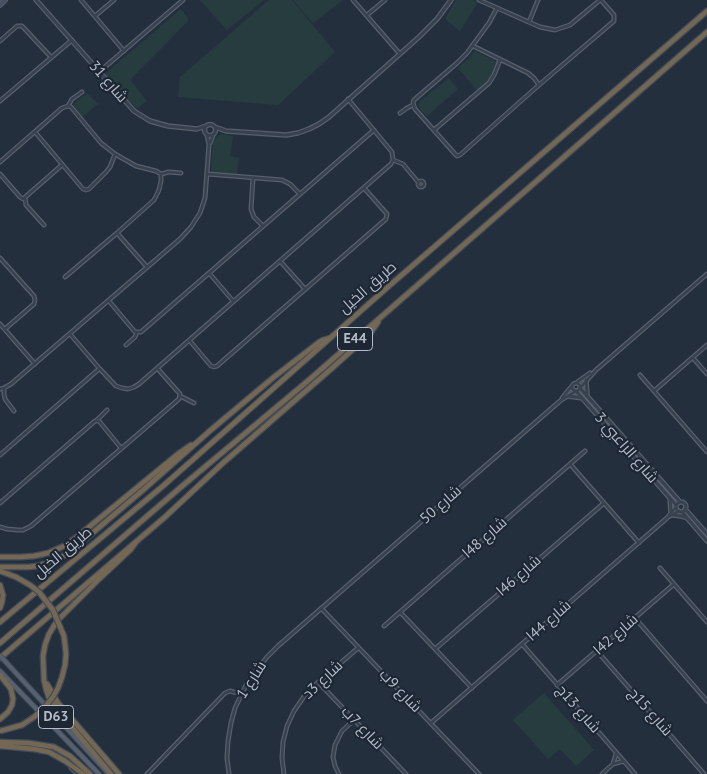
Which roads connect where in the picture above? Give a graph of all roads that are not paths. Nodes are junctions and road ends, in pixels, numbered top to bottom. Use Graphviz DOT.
graph roads {
  1 [pos="37,0"];
  2 [pos="81,0"];
  3 [pos="114,0"];
  4 [pos="183,0"];
  5 [pos="353,0"];
  6 [pos="385,0"];
  7 [pos="451,0"];
  8 [pos="479,0"];
  9 [pos="538,0"];
  10 [pos="601,0"];
  11 [pos="497,8"];
  12 [pos="707,11"];
  13 [pos="367,15"];
  14 [pos="95,16"];
  15 [pos="528,22"];
  16 [pos="707,32"];
  17 [pos="72,40"];
  18 [pos="0,41"];
  19 [pos="473,46"];
  20 [pos="124,50"];
  21 [pos="400,54"];
  22 [pos="51,57"];
  23 [pos="500,60"];
  24 [pos="99,72"];
  25 [pos="539,85"];
  26 [pos="82,92"];
  27 [pos="348,99"];
  28 [pos="0,102"];
  29 [pos="413,105"];
  30 [pos="68,106"];
  31 [pos="400,113"];
  32 [pos="206,126"];
  33 [pos="215,127"];
  34 [pos="197,129"];
  35 [pos="374,130"];
  36 [pos="434,130"];
  37 [pos="226,131"];
  38 [pos="35,132"];
  39 [pos="207,134"];
  40 [pos="214,135"];
  41 [pos="209,145"];
  42 [pos="114,154"];
  43 [pos="393,160"];
  44 [pos="0,162"];
  45 [pos="63,164"];
  46 [pos="181,173"];
  47 [pos="0,174"];
  48 [pos="161,174"];
  49 [pos="208,174"];
  50 [pos="253,178"];
  51 [pos="418,182"];
  52 [pos="364,188"];
  53 [pos="300,194"];
  54 [pos="25,198"];
  55 [pos="44,226"];
  56 [pos="262,226"];
  57 [pos="117,233"];
  58 [pos="0,258"];
  59 [pos="280,261"];
  60 [pos="147,267"];
  61 [pos="209,274"];
  62 [pos="707,274"];
  63 [pos="65,276"];
  64 [pos="305,289"];
  65 [pos="109,300"];
  66 [pos="234,301"];
  67 [pos="379,318"];
  68 [pos="0,324"];
  69 [pos="5,330"];
  70 [pos="137,332"];
  71 [pos="70,334"];
  72 [pos="331,338"];
  73 [pos="189,340"];
  74 [pos="126,345"];
  75 [pos="707,345"];
  76 [pos="693,358"];
  77 [pos="35,364"];
  78 [pos="99,368"];
  79 [pos="157,368"];
  80 [pos="596,370"];
  81 [pos="707,374"];
  82 [pos="640,375"];
  83 [pos="586,380"];
  84 [pos="576,383"];
  85 [pos="572,386"];
  86 [pos="2,388"];
  87 [pos="578,389"];
  88 [pos="177,391"];
  89 [pos="654,391"];
  90 [pos="180,396"];
  91 [pos="568,396"];
  92 [pos="586,398"];
  93 [pos="560,401"];
  94 [pos="175,402"];
  95 [pos="194,403"];
  96 [pos="14,410"];
  97 [pos="107,410"];
  98 [pos="97,420"];
  99 [pos="197,442"];
  100 [pos="121,448"];
  101 [pos="585,451"];
  102 [pos="707,452"];
  103 [pos="0,454"];
  104 [pos="570,464"];
  105 [pos="670,497"];
  106 [pos="0,503"];
  107 [pos="604,503"];
  108 [pos="677,505"];
  109 [pos="682,511"];
  110 [pos="672,514"];
  111 [pos="689,519"];
  112 [pos="0,527"];
  113 [pos="707,534"];
  114 [pos="137,539"];
  115 [pos="707,540"];
  116 [pos="638,543"];
  117 [pos="0,557"];
  118 [pos="660,568"];
  119 [pos="0,569"];
  120 [pos="674,584"];
  121 [pos="0,585"];
  122 [pos="0,608"];
  123 [pos="321,608"];
  124 [pos="400,612"];
  125 [pos="635,618"];
  126 [pos="0,622"];
  127 [pos="707,622"];
  128 [pos="384,626"];
  129 [pos="0,643"];
  130 [pos="522,644"];
  131 [pos="358,647"];
  132 [pos="435,650"];
  133 [pos="597,651"];
  134 [pos="1,658"];
  135 [pos="43,672"];
  136 [pos="0,673"];
  137 [pos="318,682"];
  138 [pos="557,685"];
  139 [pos="472,688"];
  140 [pos="241,694"];
  141 [pos="707,701"];
  142 [pos="0,719"];
  143 [pos="354,720"];
  144 [pos="431,723"];
  145 [pos="0,731"];
  146 [pos="0,742"];
  147 [pos="0,746"];
  148 [pos="616,753"];
  149 [pos="65,761"];
  150 [pos="624,761"];
  151 [pos="613,764"];
  152 [pos="78,774"];
  153 [pos="83,774"];
  154 [pos="90,774"];
  155 [pos="99,774"];
  156 [pos="110,774"];
  157 [pos="119,774"];
  158 [pos="148,774"];
  159 [pos="229,774"];
  160 [pos="284,774"];
  161 [pos="338,774"];
  162 [pos="406,774"];
  163 [pos="479,774"];
  164 [pos="602,774"];
  165 [pos="635,774"];
  166 [pos="704,774"];
  1 -- 17 [label="street, شارع 31"];
  2 -- 14 [label="street"];
  3 -- 14 [label="street"];
  4 -- 20 [label="street"];
  5 -- 13 [label="street"];
  6 -- 13 [label="street"];
  7 -- 21 [label="street"];
  8 -- 11 [label="street"];
  9 -- 15 [label="street"];
  10 -- 15 [label="street"];
  10 -- 25 [label="street"];
  11 -- 15 [label="street"];
  11 -- 19 [label="street"];
  12 -- 72 [label="highway, طريق الخيل / E44"];
  13 -- 21 [label="street"];
  14 -- 20 [label="street"];
  16 -- 67 [label="highway, طريق الخيل / E44"];
  17 -- 22 [label="street"];
  17 -- 24 [label="street, شارع 31"];
  18 -- 22 [label="street"];
  19 -- 23 [label="street"];
  19 -- 29 [label="street"];
  20 -- 24 [label="street"];
  21 -- 27 [label="street"];
  22 -- 28 [label="street"];
  23 -- 25 [label="street"];
  23 -- 36 [label="street"];
  24 -- 34 [label="street, شارع 31"];
  25 -- 36 [label="street"];
  26 -- 30 [label="street"];
  27 -- 35 [label="street"];
  27 -- 37 [label="street"];
  29 -- 31 [label="street"];
  29 -- 36 [label="street"];
  30 -- 38 [label="street"];
  30 -- 42 [label="street"];
  32 -- 33 [label="street"];
  32 -- 34 [label="street, شارع 31"];
  32 -- 39 [label="street"];
  33 -- 37 [label="street"];
  33 -- 40 [label="street"];
  34 -- 39 [label="street, شارع 31"];
  35 -- 43 [label="street"];
  35 -- 53 [label="street"];
  37 -- 40 [label="street"];
  38 -- 44 [label="street"];
  38 -- 45 [label="street"];
  39 -- 40 [label="street"];
  39 -- 41 [label="street"];
  40 -- 41 [label="street"];
  41 -- 49 [label="street"];
  42 -- 45 [label="street"];
  42 -- 48 [label="street"];
  43 -- 51 [label="street"];
  43 -- 52 [label="street"];
  45 -- 54 [label="street"];
  46 -- 48 [label="street"];
  47 -- 54 [label="street"];
  48 -- 57 [label="street"];
  49 -- 50 [label="street"];
  49 -- 60 [label="street"];
  50 -- 53 [label="street"];
  50 -- 56 [label="street"];
  52 -- 59 [label="street"];
  52 -- 64 [label="street"];
  53 -- 56 [label="street"];
  54 -- 55 [label="street"];
  56 -- 61 [label="street"];
  57 -- 60 [label="street"];
  57 -- 63 [label="street"];
  58 -- 69 [label="street"];
  59 -- 64 [label="street"];
  59 -- 66 [label="street"];
  60 -- 65 [label="street"];
  61 -- 66 [label="street"];
  61 -- 70 [label="street"];
  62 -- 80 [label="street, شارع 50"];
  64 -- 73 [label="street"];
  65 -- 70 [label="street"];
  65 -- 71 [label="street"];
  66 -- 73 [label="street"];
  67 -- 114 [label="highway"];
  67 -- 129 [label="highway, طريق الخيل / E44"];
  68 -- 69 [label="street"];
  69 -- 77 [label="street"];
  70 -- 74 [label="street"];
  71 -- 77 [label="street"];
  71 -- 78 [label="street"];
  72 -- 99 [label="highway"];
  72 -- 126 [label="highway, طريق الخيل / E44"];
  73 -- 79 [label="street"];
  75 -- 76 [label="street"];
  76 -- 81 [label="street"];
  76 -- 89 [label="street"];
  77 -- 86 [label="street"];
  78 -- 79 [label="street"];
  78 -- 103 [label="street"];
  79 -- 88 [label="street"];
  80 -- 83 [label="street, شارع 50"];
  80 -- 84 [label="street, شارع 50"];
  82 -- 89 [label="street"];
  83 -- 87 [label="street, شارع 50"];
  83 -- 92 [label="street"];
  84 -- 85 [label="street, شارع 50"];
  84 -- 87 [label="street"];
  85 -- 87 [label="street"];
  85 -- 93 [label="street, شارع 50"];
  86 -- 96 [label="street"];
  87 -- 91 [label="street, شارع 50"];
  87 -- 92 [label="street, شارع الراعبي 3"];
  88 -- 90 [label="street"];
  88 -- 94 [label="street"];
  89 -- 102 [label="street"];
  90 -- 94 [label="street"];
  90 -- 95 [label="street"];
  91 -- 92 [label="street"];
  91 -- 93 [label="street, شارع 50"];
  92 -- 105 [label="street, شارع الراعبي 3"];
  92 -- 108 [label="street, شارع الراعبي 3"];
  93 -- 123 [label="street, شارع 50"];
  94 -- 100 [label="street"];
  97 -- 98 [label="street"];
  98 -- 100 [label="street"];
  98 -- 106 [label="street"];
  99 -- 117 [label="highway"];
  99 -- 119 [label="highway"];
  100 -- 112 [label="street"];
  101 -- 104 [label="street, شارع 48ا"];
  104 -- 107 [label="street"];
  104 -- 124 [label="street, شارع 48ا"];
  105 -- 108 [label="street, شارع الراعبي 3"];
  105 -- 110 [label="street"];
  107 -- 116 [label="street"];
  107 -- 132 [label="street, شارع 46ا"];
  108 -- 109 [label="street"];
  108 -- 109 [label="street"];
  108 -- 110 [label="street, شارع 44ا"];
  109 -- 110 [label="street, شارع 44ا"];
  109 -- 111 [label="street"];
  109 -- 113 [label="street"];
  110 -- 111 [label="street"];
  110 -- 116 [label="street, شارع 44ا"];
  111 -- 115 [label="street"];
  114 -- 134 [label="highway"];
  114 -- 135 [label="highway"];
  116 -- 130 [label="street, شارع 44ا"];
  118 -- 120 [label="street"];
  119 -- 145 [label="highway, bridge"];
  120 -- 125 [label="street, شارع 42ا"];
  120 -- 127 [label="street"];
  121 -- 122 [label="highway"];
  123 -- 131 [label="street, شارع 9ب"];
  123 -- 140 [label="street, شارع 1"];
  124 -- 128 [label="street, شارع 48ا"];
  124 -- 132 [label="street"];
  125 -- 133 [label="street, شارع 42ا"];
  125 -- 141 [label="street"];
  130 -- 138 [label="street, شارع 13ج"];
  130 -- 139 [label="street, شارع 44ا"];
  131 -- 137 [label="street, شارع 3د"];
  131 -- 144 [label="street, شارع 9ب"];
  132 -- 139 [label="street"];
  133 -- 138 [label="street, شارع 42ا"];
  133 -- 166 [label="street, شارع 15ج"];
  134 -- 156 [label="main road, D63"];
  135 -- 156 [label="highway"];
  135 -- 157 [label="highway"];
  136 -- 142 [label="highway"];
  136 -- 155 [label="main road, D63"];
  137 -- 143 [label="street, شارع 7ب"];
  137 -- 160 [label="street, شارع 3د"];
  138 -- 148 [label="street, شارع 13ج"];
  139 -- 144 [label="street, شارع 44ا"];
  140 -- 158 [label="street"];
  140 -- 159 [label="street, شارع 1"];
  143 -- 161 [label="street"];
  143 -- 162 [label="street, شارع 7ب"];
  144 -- 163 [label="street, شارع 9ب"];
  146 -- 154 [label="highway"];
  147 -- 149 [label="highway"];
  148 -- 150 [label="street, شارع 13ج"];
  148 -- 151 [label="street"];
  149 -- 152 [label="street"];
  149 -- 153 [label="highway"];
  150 -- 151 [label="street"];
  150 -- 165 [label="street, شارع 13ج"];
  151 -- 164 [label="street"];
}
